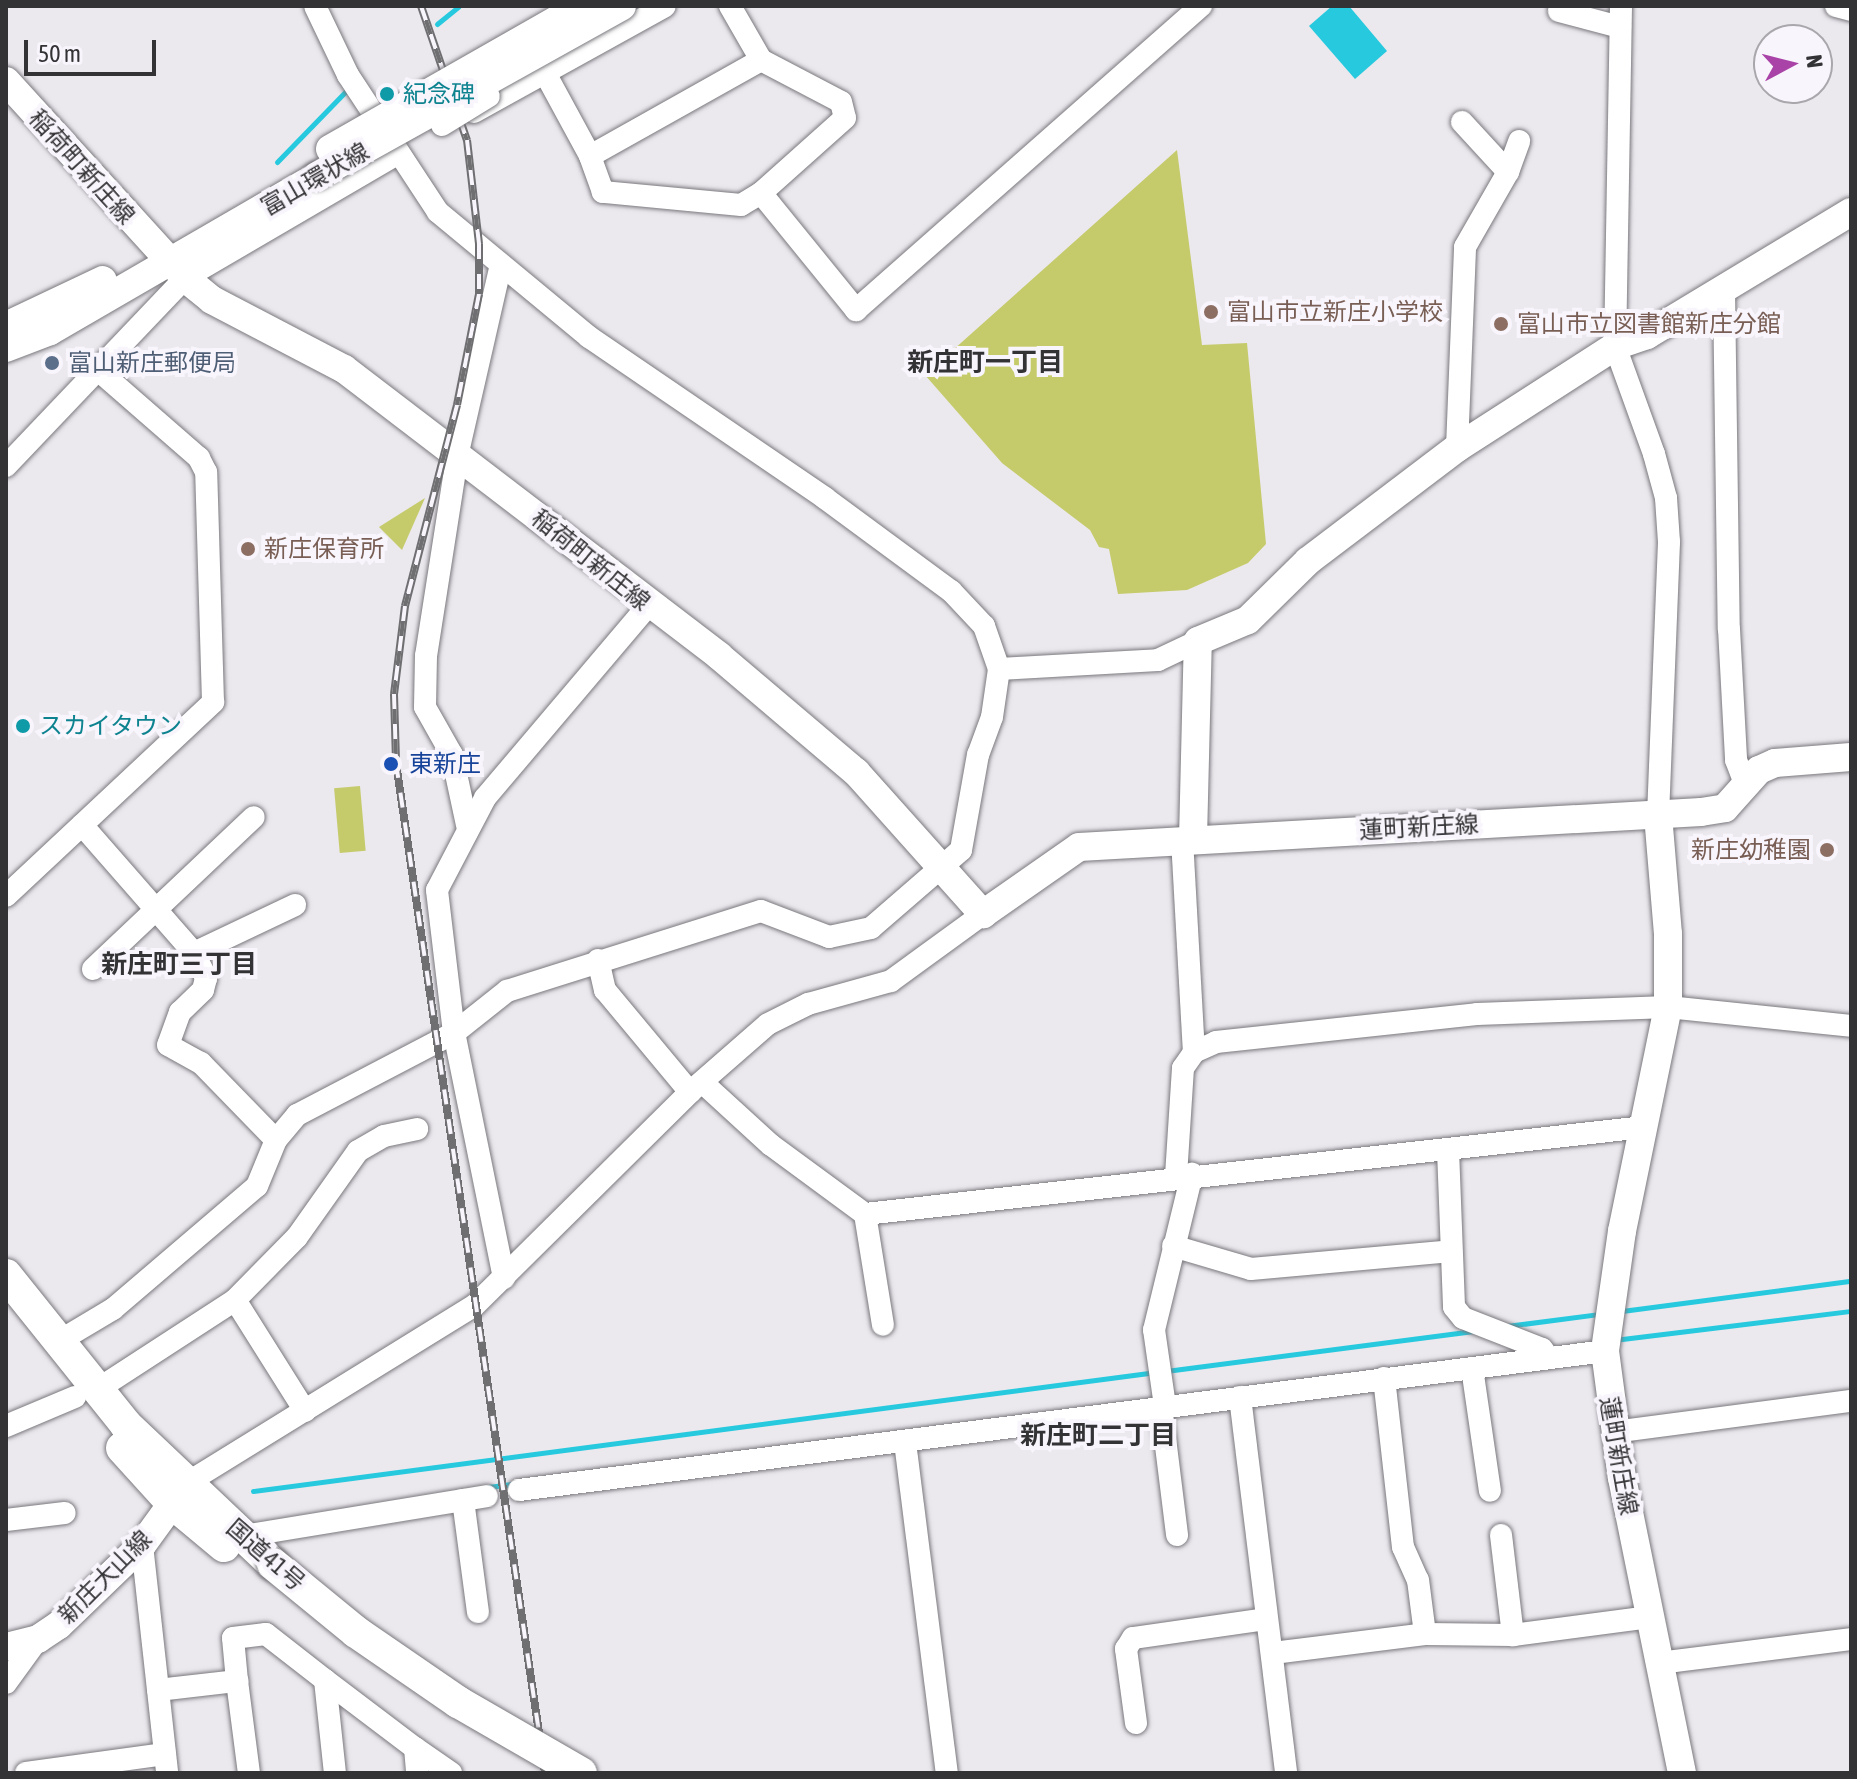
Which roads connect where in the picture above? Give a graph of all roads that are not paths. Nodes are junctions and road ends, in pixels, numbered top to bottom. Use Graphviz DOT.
graph roads {
  1 [pos="315,6"];
  2 [pos="581,6"];
  3 [pos="622,6"];
  4 [pos="665,6"];
  5 [pos="730,6"];
  6 [pos="1201,6"];
  7 [pos="1836,6"];
  8 [pos="1851,10"];
  9 [pos="1559,11"];
  10 [pos="1620,16"];
  11 [pos="761,60"];
  12 [pos="545,73"];
  13 [pos="6,81"];
  14 [pos="489,96"];
  15 [pos="472,113"];
  16 [pos="1462,122"];
  17 [pos="442,125"];
  18 [pos="1519,141"];
  19 [pos="397,154"];
  20 [pos="590,156"];
  21 [pos="313,169"];
  22 [pos="1508,172"];
  23 [pos="761,193"];
  24 [pos="1851,212"];
  25 [pos="171,264"];
  26 [pos="501,265"];
  27 [pos="1724,290"];
  28 [pos="6,326"];
  29 [pos="1615,346"];
  30 [pos="6,348"];
  31 [pos="98,370"];
  32 [pos="1457,448"];
  33 [pos="458,452"];
  34 [pos="6,466"];
  35 [pos="648,606"];
  36 [pos="1198,641"];
  37 [pos="999,669"];
  38 [pos="1851,757"];
  39 [pos="1745,784"];
  40 [pos="1658,815"];
  41 [pos="254,817"];
  42 [pos="82,825"];
  43 [pos="467,825"];
  44 [pos="1188,839"];
  45 [pos="945,866"];
  46 [pos="6,896"];
  47 [pos="295,905"];
  48 [pos="156,909"];
  49 [pos="983,914"];
  50 [pos="194,953"];
  51 [pos="598,960"];
  52 [pos="93,969"];
  53 [pos="1668,1007"];
  54 [pos="1851,1026"];
  55 [pos="454,1033"];
  56 [pos="1194,1052"];
  57 [pos="696,1087"];
  58 [pos="1644,1127"];
  59 [pos="417,1129"];
  60 [pos="276,1140"];
  61 [pos="1448,1150"];
  62 [pos="1184,1175"];
  63 [pos="865,1214"];
  64 [pos="1173,1246"];
  65 [pos="1451,1251"];
  66 [pos="6,1275"];
  67 [pos="504,1278"];
  68 [pos="235,1300"];
  69 [pos="6,1307"];
  70 [pos="883,1325"];
  71 [pos="56,1343"];
  72 [pos="1605,1348"];
  73 [pos="1549,1358"];
  74 [pos="1472,1368"];
  75 [pos="1384,1378"];
  76 [pos="85,1394"];
  77 [pos="1240,1397"];
  78 [pos="1851,1401"];
  79 [pos="1164,1404"];
  80 [pos="305,1411"];
  81 [pos="6,1426"];
  82 [pos="1614,1432"];
  83 [pos="905,1442"];
  84 [pos="519,1490"];
  85 [pos="1490,1491"];
  86 [pos="179,1492"];
  87 [pos="487,1496"];
  88 [pos="463,1500"];
  89 [pos="65,1513"];
  90 [pos="6,1520"];
  91 [pos="1177,1535"];
  92 [pos="1501,1535"];
  93 [pos="243,1536"];
  94 [pos="142,1545"];
  95 [pos="268,1571"];
  96 [pos="478,1612"];
  97 [pos="1650,1617"];
  98 [pos="1267,1619"];
  99 [pos="1425,1634"];
  100 [pos="1513,1635"];
  101 [pos="38,1639"];
  102 [pos="1851,1639"];
  103 [pos="6,1647"];
  104 [pos="1273,1653"];
  105 [pos="1659,1663"];
  106 [pos="325,1680"];
  107 [pos="237,1681"];
  108 [pos="6,1683"];
  109 [pos="158,1690"];
  110 [pos="1136,1723"];
  111 [pos="415,1748"];
  112 [pos="166,1764"];
  113 [pos="26,1773"];
  114 [pos="249,1773"];
  115 [pos="335,1773"];
  116 [pos="417,1773"];
  117 [pos="451,1773"];
  118 [pos="545,1773"];
  119 [pos="581,1773"];
  120 [pos="947,1773"];
  121 [pos="1286,1773"];
  122 [pos="1682,1773"];
  1 -- 19 [label="street"];
  2 -- 21 [label="main road, 富山環状線, bridge"];
  3 -- 21 [label="main road, 富山環状線, bridge"];
  4 -- 12 [label="street"];
  5 -- 11 [label="street"];
  6 -- 23 [label="street"];
  7 -- 8 [label="street"];
  9 -- 10 [label="street"];
  10 -- 29 [label="street"];
  11 -- 20 [label="street"];
  11 -- 23 [label="street"];
  12 -- 15 [label="street"];
  12 -- 20 [label="street"];
  13 -- 25 [label="main road, 稲荷町新庄線"];
  14 -- 17 [label="street, bridge"];
  16 -- 22 [label="street"];
  18 -- 22 [label="street"];
  19 -- 25 [label="street"];
  19 -- 26 [label="street"];
  20 -- 23 [label="street"];
  21 -- 25 [label="main road, 富山環状線"];
  22 -- 32 [label="street"];
  24 -- 27 [label="main road"];
  25 -- 28 [label="main road, 富山環状線"];
  25 -- 30 [label="main road, 富山環状線"];
  25 -- 31 [label="street"];
  25 -- 33 [label="main road, 稲荷町新庄線"];
  26 -- 33 [label="street"];
  26 -- 37 [label="street"];
  27 -- 29 [label="main road"];
  27 -- 39 [label="street"];
  29 -- 32 [label="main road"];
  29 -- 40 [label="street"];
  31 -- 34 [label="street"];
  31 -- 42 [label="street"];
  32 -- 36 [label="main road"];
  33 -- 35 [label="main road, 稲荷町新庄線"];
  33 -- 43 [label="street"];
  35 -- 43 [label="street"];
  35 -- 45 [label="main road, 稲荷町新庄線"];
  36 -- 37 [label="street"];
  36 -- 44 [label="main road"];
  37 -- 45 [label="street"];
  38 -- 39 [label="main road"];
  39 -- 40 [label="main road"];
  40 -- 44 [label="main road, 蓮町新庄線"];
  40 -- 53 [label="main road, 蓮町新庄線"];
  41 -- 48 [label="street"];
  42 -- 46 [label="street"];
  42 -- 48 [label="street"];
  43 -- 55 [label="street"];
  44 -- 49 [label="main road"];
  44 -- 56 [label="street"];
  45 -- 49 [label="main road, 稲荷町新庄線"];
  45 -- 51 [label="street"];
  47 -- 50 [label="street"];
  48 -- 50 [label="street"];
  48 -- 52 [label="street"];
  49 -- 57 [label="street"];
  50 -- 60 [label="street"];
  51 -- 55 [label="street"];
  51 -- 57 [label="street"];
  53 -- 54 [label="street"];
  53 -- 56 [label="street"];
  53 -- 58 [label="main road, 蓮町新庄線"];
  55 -- 60 [label="street"];
  55 -- 67 [label="street"];
  56 -- 62 [label="street"];
  57 -- 63 [label="street"];
  57 -- 67 [label="street"];
  58 -- 61 [label="street"];
  58 -- 72 [label="main road, 蓮町新庄線"];
  59 -- 68 [label="street"];
  60 -- 71 [label="street"];
  61 -- 62 [label="street"];
  61 -- 65 [label="street"];
  62 -- 63 [label="street"];
  62 -- 64 [label="street"];
  63 -- 70 [label="street"];
  64 -- 65 [label="street"];
  64 -- 79 [label="street"];
  65 -- 73 [label="street"];
  66 -- 71 [label="highway, 国道41号"];
  67 -- 80 [label="street"];
  68 -- 76 [label="street"];
  68 -- 80 [label="street"];
  69 -- 76 [label="highway, 国道41号"];
  71 -- 76 [label="highway, 国道41号"];
  72 -- 73 [label="street"];
  72 -- 82 [label="main road, 蓮町新庄線"];
  73 -- 74 [label="street"];
  74 -- 75 [label="street"];
  74 -- 85 [label="street"];
  75 -- 77 [label="street"];
  75 -- 99 [label="street"];
  76 -- 81 [label="street"];
  76 -- 86 [label="highway, 国道41号"];
  77 -- 79 [label="street"];
  77 -- 98 [label="street"];
  78 -- 82 [label="street"];
  79 -- 83 [label="street"];
  79 -- 91 [label="street"];
  80 -- 86 [label="street"];
  82 -- 97 [label="main road, 蓮町新庄線"];
  83 -- 84 [label="street"];
  83 -- 120 [label="street"];
  86 -- 93 [label="highway, 国道41号"];
  86 -- 94 [label="main road, 新庄大山線"];
  86 -- 95 [label="highway, 国道41号"];
  87 -- 88 [label="street"];
  88 -- 93 [label="street"];
  88 -- 96 [label="street"];
  89 -- 90 [label="street"];
  92 -- 100 [label="street"];
  93 -- 95 [label="highway, 国道41号"];
  94 -- 101 [label="main road, 新庄大山線"];
  94 -- 109 [label="street"];
  95 -- 118 [label="highway, 国道41号"];
  95 -- 119 [label="highway, 国道41号, bridge"];
  97 -- 100 [label="street"];
  97 -- 105 [label="main road, 蓮町新庄線"];
  98 -- 104 [label="street"];
  98 -- 110 [label="street"];
  99 -- 100 [label="street"];
  99 -- 104 [label="street"];
  101 -- 103 [label="main road, 新庄大山線"];
  101 -- 108 [label="street"];
  102 -- 105 [label="street"];
  104 -- 121 [label="street"];
  105 -- 122 [label="main road, 蓮町新庄線"];
  106 -- 107 [label="street"];
  106 -- 111 [label="street"];
  106 -- 115 [label="street"];
  107 -- 109 [label="street"];
  107 -- 114 [label="street"];
  109 -- 112 [label="street"];
  111 -- 116 [label="street"];
  111 -- 117 [label="street"];
  112 -- 113 [label="street"];
}
